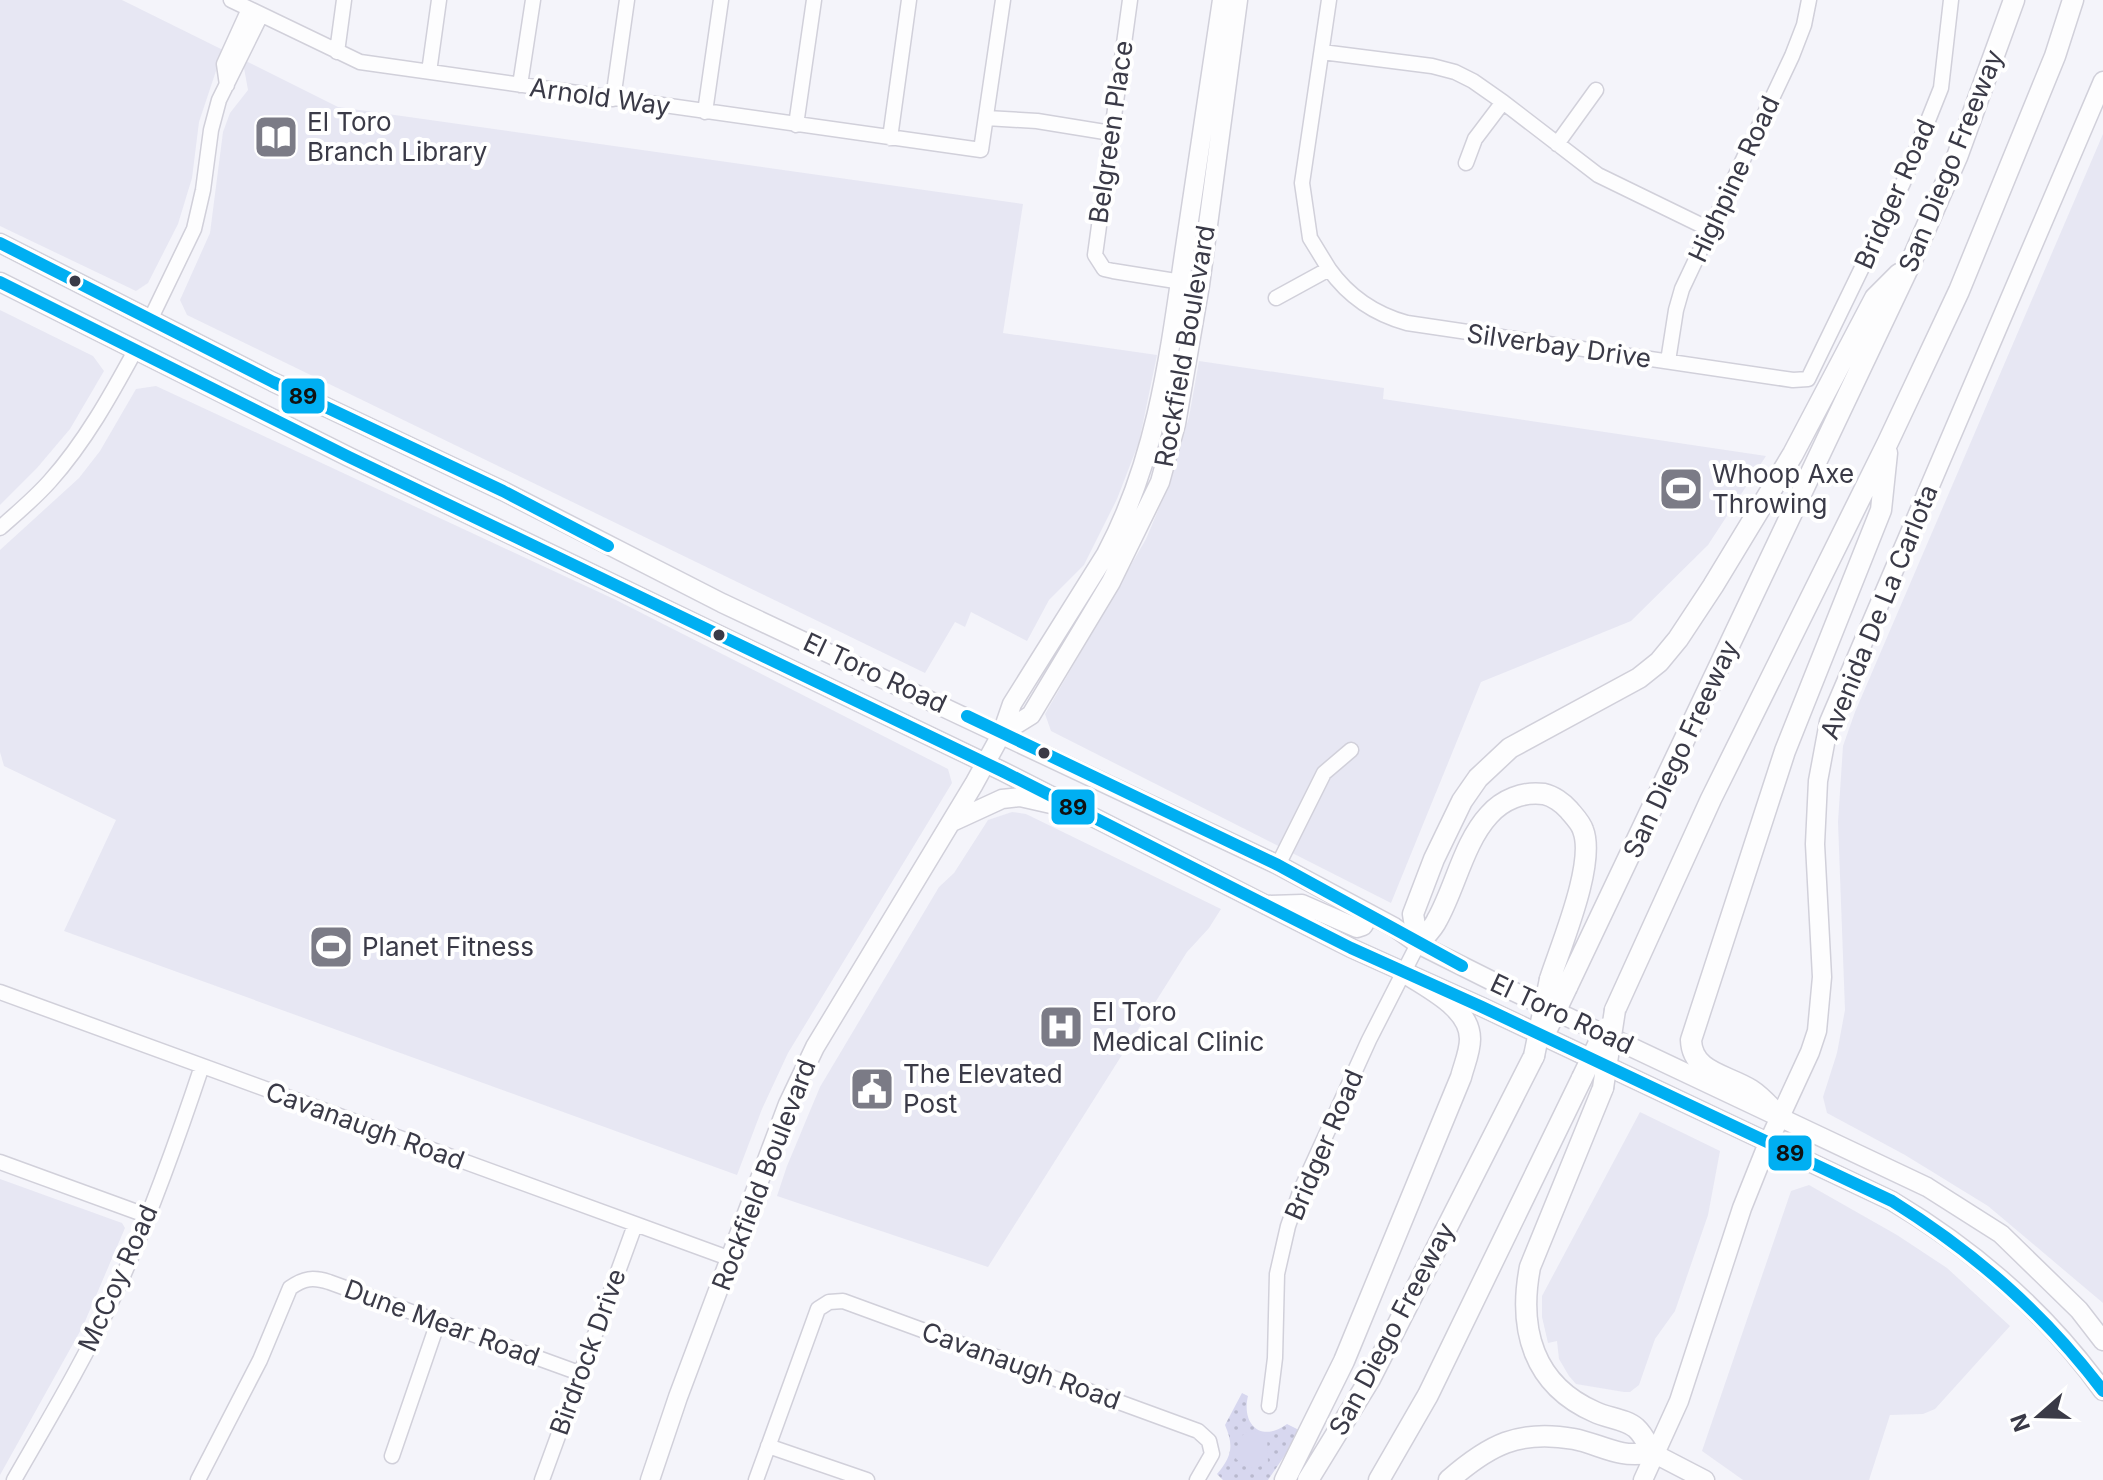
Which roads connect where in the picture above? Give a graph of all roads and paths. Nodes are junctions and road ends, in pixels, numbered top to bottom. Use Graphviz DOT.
graph roads {
  1 [pos="231,0"];
  2 [pos="344,0"];
  3 [pos="439,0"];
  4 [pos="533,0"];
  5 [pos="627,0"];
  6 [pos="721,0"];
  7 [pos="814,0"];
  8 [pos="909,0"];
  9 [pos="1003,0"];
  10 [pos="1130,0"];
  11 [pos="1222,0"];
  12 [pos="1238,0"];
  13 [pos="1329,0"];
  14 [pos="1809,0"];
  15 [pos="1951,0"];
  16 [pos="2014,0"];
  17 [pos="2073,0"];
  18 [pos="255,12"];
  19 [pos="337,52"];
  20 [pos="1322,52"];
  21 [pos="429,72"];
  22 [pos="2103,81"];
  23 [pos="520,85"];
  24 [pos="1596,90"];
  25 [pos="613,99"];
  26 [pos="1503,102"];
  27 [pos="705,112"];
  28 [pos="986,118"];
  29 [pos="796,125"];
  30 [pos="1111,133"];
  31 [pos="890,138"];
  32 [pos="1557,144"];
  33 [pos="1466,163"];
  34 [pos="1711,230"];
  35 [pos="0,243"];
  36 [pos="1911,262"];
  37 [pos="1329,269"];
  38 [pos="0,282"];
  39 [pos="1180,282"];
  40 [pos="1200,285"];
  41 [pos="1276,298"];
  42 [pos="151,318"];
  43 [pos="136,349"];
  44 [pos="1668,361"];
  45 [pos="1808,379"];
  46 [pos="1888,442"];
  47 [pos="0,528"];
  48 [pos="604,544"];
  49 [pos="590,572"];
  50 [pos="1002,733"];
  51 [pos="1351,750"];
  52 [pos="986,763"];
  53 [pos="1075,809"];
  54 [pos="952,822"];
  55 [pos="1278,865"];
  56 [pos="1266,905"];
  57 [pos="1370,914"];
  58 [pos="1418,944"];
  59 [pos="1404,972"];
  60 [pos="1558,983"];
  61 [pos="0,992"];
  62 [pos="1615,1010"];
  63 [pos="202,1066"];
  64 [pos="1780,1117"];
  65 [pos="1768,1143"];
  66 [pos="0,1162"];
  67 [pos="148,1216"];
  68 [pos="635,1225"];
  69 [pos="731,1259"];
  70 [pos="438,1322"];
  71 [pos="2103,1341"];
  72 [pos="582,1374"];
  73 [pos="2103,1391"];
  74 [pos="1269,1406"];
  75 [pos="768,1446"];
  76 [pos="1653,1453"];
  77 [pos="392,1456"];
  78 [pos="14,1480"];
  79 [pos="198,1480"];
  80 [pos="542,1480"];
  81 [pos="650,1480"];
  82 [pos="756,1480"];
  83 [pos="867,1480"];
  84 [pos="1197,1480"];
  85 [pos="1285,1480"];
  86 [pos="1308,1480"];
  87 [pos="1379,1480"];
  88 [pos="1449,1480"];
  89 [pos="1643,1480"];
  90 [pos="1705,1480"];
  1 -- 18 [label="street, Arnold Way"];
  2 -- 19 [label="street"];
  3 -- 21 [label="street"];
  4 -- 23 [label="street"];
  5 -- 25 [label="street"];
  6 -- 27 [label="street"];
  7 -- 29 [label="street"];
  8 -- 31 [label="street"];
  9 -- 28 [label="street"];
  10 -- 30 [label="street, Belgreen Place"];
  11 -- 39 [label="main road, Rockfield Boulevard"];
  12 -- 40 [label="main road, Rockfield Boulevard"];
  13 -- 20 [label="street, Silverbay Drive"];
  14 -- 34 [label="street, Highpine Road"];
  15 -- 45 [label="street, Bridger Road"];
  16 -- 36 [label="highway, San Diego Freeway"];
  17 -- 46 [label="highway, San Diego Freeway"];
  18 -- 19 [label="street, Arnold Way"];
  18 -- 42 [label="street"];
  19 -- 21 [label="street, Arnold Way"];
  20 -- 26 [label="street"];
  20 -- 37 [label="street, Silverbay Drive"];
  21 -- 23 [label="street, Arnold Way"];
  22 -- 64 [label="main road, Avenida De La Carlota"];
  23 -- 25 [label="street, Arnold Way"];
  24 -- 32 [label="street"];
  25 -- 27 [label="street, Arnold Way"];
  26 -- 32 [label="street"];
  26 -- 33 [label="street"];
  27 -- 29 [label="street, Arnold Way"];
  28 -- 30 [label="street"];
  28 -- 31 [label="street, Arnold Way"];
  29 -- 31 [label="street, Arnold Way"];
  30 -- 39 [label="street, Belgreen Place"];
  32 -- 34 [label="street"];
  34 -- 44 [label="street, Highpine Road"];
  35 -- 42 [label="main road, El Toro Road"];
  36 -- 58 [label="highway"];
  36 -- 60 [label="highway, San Diego Freeway"];
  37 -- 41 [label="street"];
  37 -- 44 [label="street, Silverbay Drive"];
  38 -- 43 [label="main road, El Toro Road"];
  39 -- 40 [label="street"];
  39 -- 50 [label="main road, Rockfield Boulevard"];
  40 -- 50 [label="main road, Rockfield Boulevard"];
  42 -- 43 [label="main road"];
  42 -- 48 [label="main road, El Toro Road"];
  43 -- 47 [label="street"];
  43 -- 49 [label="main road, El Toro Road"];
  44 -- 45 [label="street, Silverbay Drive"];
  46 -- 62 [label="highway, San Diego Freeway"];
  46 -- 64 [label="highway"];
  48 -- 49 [label="main road"];
  48 -- 50 [label="main road, El Toro Road"];
  49 -- 52 [label="main road, El Toro Road"];
  50 -- 52 [label="main road, Rockfield Boulevard"];
  50 -- 55 [label="main road, El Toro Road"];
  51 -- 55 [label="street"];
  52 -- 53 [label="main road, El Toro Road"];
  52 -- 54 [label="main road, Rockfield Boulevard"];
  53 -- 54 [label="main road"];
  53 -- 56 [label="main road, El Toro Road"];
  54 -- 69 [label="main road, Rockfield Boulevard"];
  55 -- 57 [label="main road, El Toro Road"];
  56 -- 57 [label="main road"];
  56 -- 59 [label="main road, El Toro Road"];
  57 -- 58 [label="main road, El Toro Road"];
  58 -- 59 [label="street, Bridger Road"];
  58 -- 60 [label="highway"];
  58 -- 64 [label="main road, El Toro Road"];
  59 -- 65 [label="main road, El Toro Road"];
  59 -- 74 [label="street, Bridger Road"];
  59 -- 85 [label="highway"];
  60 -- 86 [label="highway, San Diego Freeway, bridge"];
  61 -- 63 [label="street, Cavanaugh Road"];
  62 -- 76 [label="highway, bridge"];
  62 -- 87 [label="highway, San Diego Freeway, bridge"];
  63 -- 67 [label="street, McCoy Road"];
  63 -- 68 [label="street, Cavanaugh Road"];
  64 -- 65 [label="main road, Avenida De La Carlota"];
  64 -- 71 [label="main road, El Toro Road"];
  65 -- 73 [label="main road, El Toro Road"];
  65 -- 76 [label="main road, Avenida De La Carlota"];
  66 -- 67 [label="street"];
  67 -- 78 [label="street, McCoy Road"];
  68 -- 69 [label="street, Cavanaugh Road"];
  68 -- 72 [label="street, Birdrock Drive"];
  69 -- 81 [label="main road, Rockfield Boulevard"];
  70 -- 72 [label="street, Dune Mear Road"];
  70 -- 77 [label="street"];
  70 -- 79 [label="street, Dune Mear Road"];
  72 -- 80 [label="street, Birdrock Drive"];
  75 -- 82 [label="street"];
  75 -- 83 [label="street"];
  75 -- 84 [label="street, Cavanaugh Road"];
  76 -- 88 [label="highway"];
  76 -- 89 [label="main road, Avenida De La Carlota"];
  76 -- 90 [label="main road"];
}
